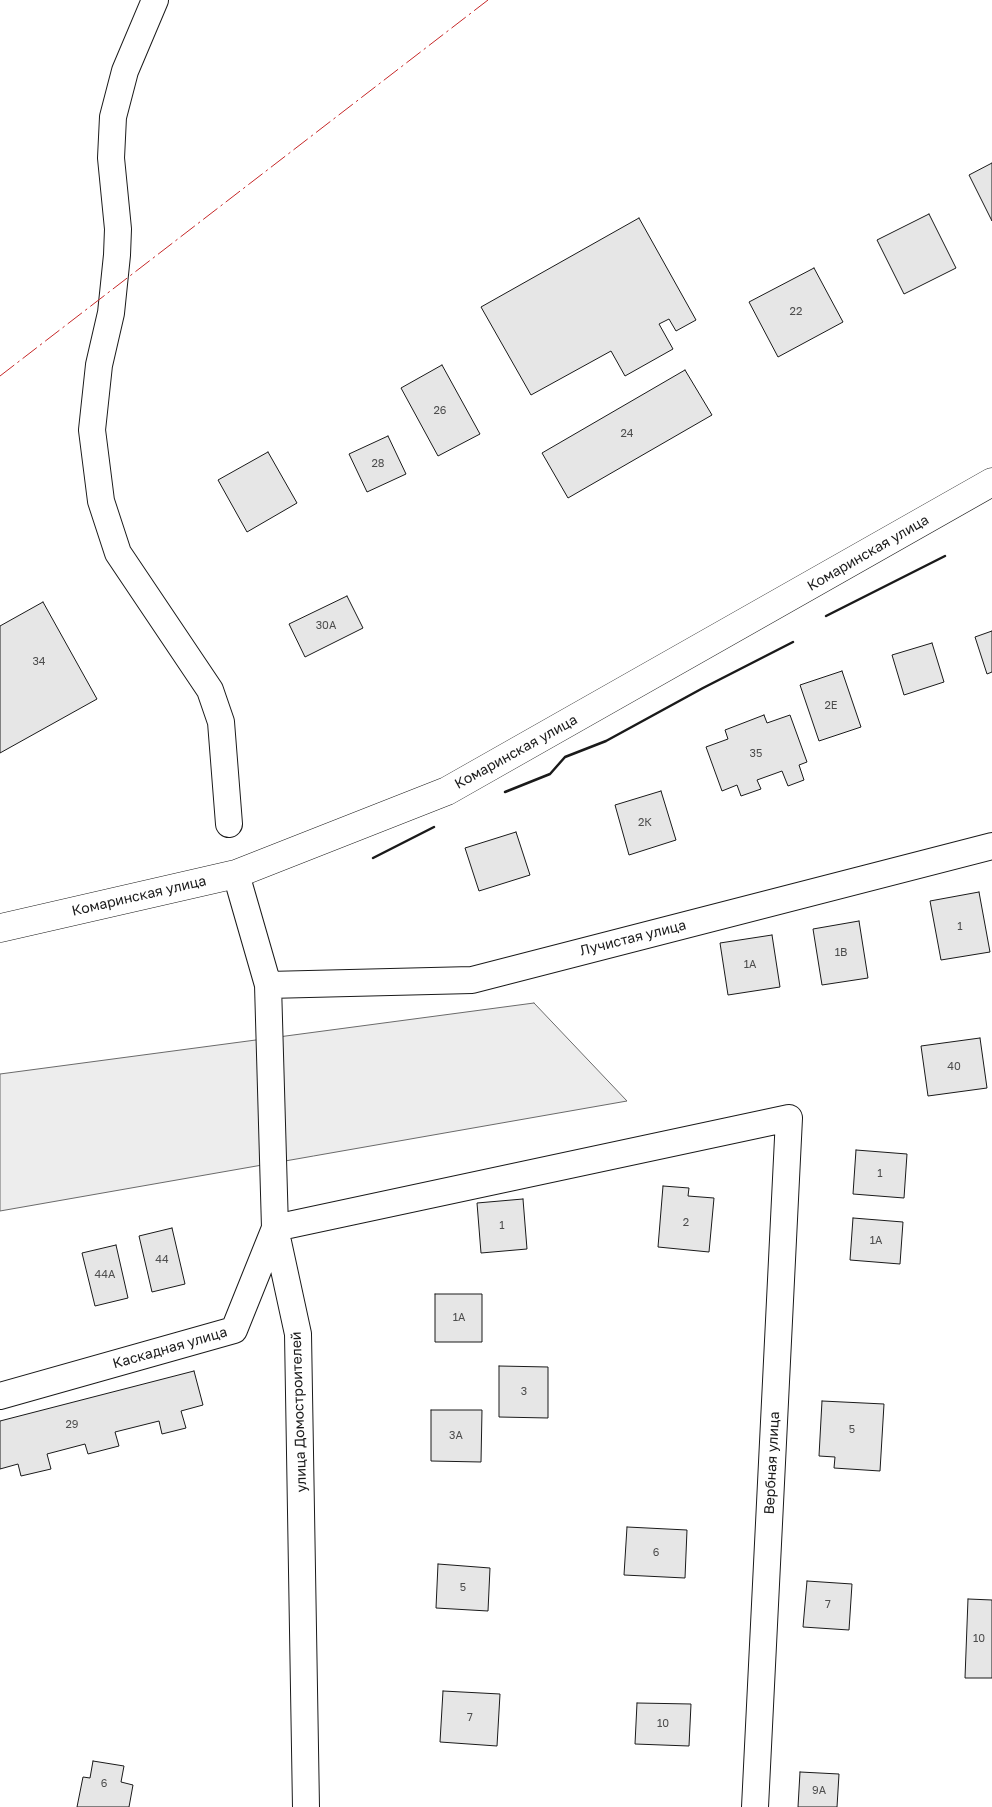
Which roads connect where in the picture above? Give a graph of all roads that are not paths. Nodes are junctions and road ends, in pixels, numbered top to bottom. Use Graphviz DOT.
graph roads {
  1 [pos="155,0"];
  2 [pos="992,482"];
  3 [pos="228,824"];
  4 [pos="992,846"];
  5 [pos="236,874"];
  6 [pos="0,928"];
  7 [pos="268,985"];
  8 [pos="275,1228"];
  9 [pos="0,1396"];
  10 [pos="306,1807"];
  11 [pos="755,1807"];
  1 -- 3 [label="street"];
  2 -- 5 [label="street, Комаринская улица"];
  4 -- 7 [label="street, Лучистая улица"];
  5 -- 6 [label="street, Комаринская улица"];
  5 -- 7 [label="street, улица Домостроителей"];
  7 -- 8 [label="street, улица Домостроителей"];
  8 -- 9 [label="street, Каскадная улица"];
  8 -- 10 [label="street, улица Домостроителей"];
  8 -- 11 [label="street, Вербная улица"];
}
